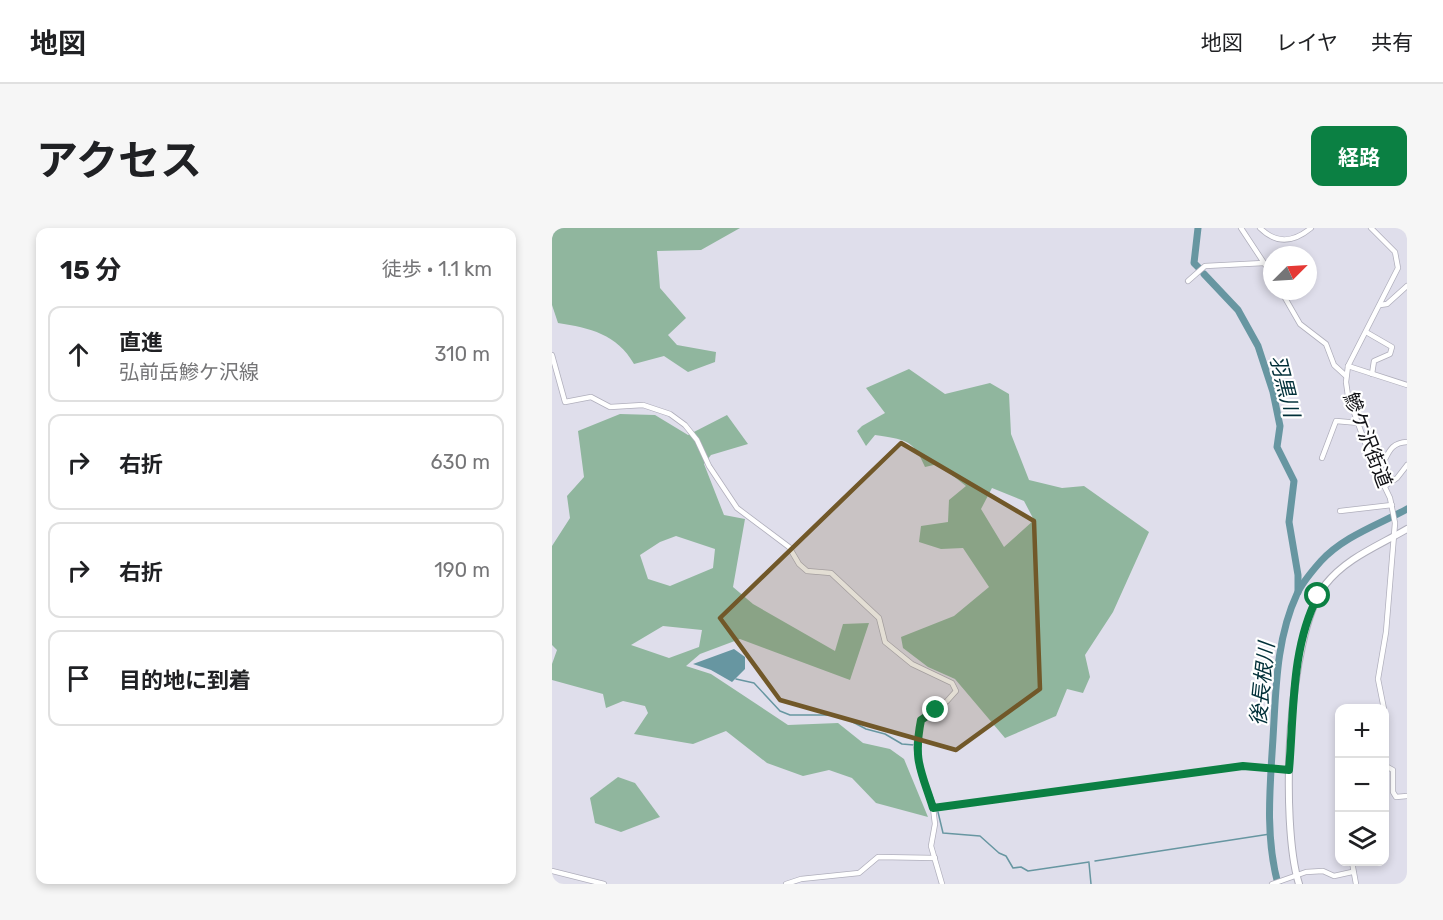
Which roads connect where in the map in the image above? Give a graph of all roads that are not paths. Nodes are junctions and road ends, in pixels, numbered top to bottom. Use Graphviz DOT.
graph roads {
  1 [pos="1241,228"];
  2 [pos="1260,228"];
  3 [pos="1311,228"];
  4 [pos="1371,228"];
  5 [pos="1263,261"];
  6 [pos="1263,263"];
  7 [pos="1188,281"];
  8 [pos="1407,286"];
  9 [pos="1286,300"];
  10 [pos="1380,306"];
  11 [pos="1366,332"];
  12 [pos="552,356"];
  13 [pos="1348,366"];
  14 [pos="1372,374"];
  15 [pos="1346,376"];
  16 [pos="1407,385"];
  17 [pos="1359,423"];
  18 [pos="1407,442"];
  19 [pos="1322,458"];
  20 [pos="1407,465"];
  21 [pos="1377,471"];
  22 [pos="1385,486"];
  23 [pos="1392,507"];
  24 [pos="1340,511"];
  25 [pos="1407,529"];
  26 [pos="1395,536"];
  27 [pos="1383,704"];
  28 [pos="1389,768"];
  29 [pos="1289,770"];
  30 [pos="1407,796"];
  31 [pos="933,808"];
  32 [pos="935,858"];
  33 [pos="1352,866"];
  34 [pos="552,870"];
  35 [pos="1352,872"];
  36 [pos="1296,875"];
  37 [pos="604,884"];
  38 [pos="786,884"];
  39 [pos="942,884"];
  40 [pos="1272,884"];
  41 [pos="1299,884"];
  42 [pos="1356,884"];
  1 -- 5 [label="street"];
  2 -- 3 [label="street"];
  4 -- 10 [label="street, 鰺ケ沢街道"];
  6 -- 7 [label="street"];
  8 -- 10 [label="street"];
  9 -- 15 [label="street"];
  10 -- 11 [label="street, 鰺ケ沢街道"];
  11 -- 13 [label="street, 鰺ケ沢街道"];
  11 -- 14 [label="street"];
  12 -- 31 [label="street"];
  13 -- 14 [label="street"];
  13 -- 15 [label="street, 鰺ケ沢街道"];
  14 -- 16 [label="street"];
  15 -- 17 [label="street, 鰺ケ沢街道"];
  17 -- 19 [label="street"];
  17 -- 21 [label="street, 鰺ケ沢街道"];
  18 -- 21 [label="street"];
  20 -- 22 [label="street"];
  21 -- 22 [label="street, 鰺ケ沢街道"];
  22 -- 23 [label="street, 鰺ケ沢街道"];
  23 -- 24 [label="street"];
  23 -- 26 [label="street, 鰺ケ沢街道"];
  25 -- 26 [label="main road"];
  26 -- 27 [label="street, 鰺ケ沢街道"];
  26 -- 29 [label="main road"];
  28 -- 30 [label="street"];
  29 -- 31 [label="street"];
  29 -- 36 [label="main road"];
  31 -- 32 [label="street"];
  32 -- 38 [label="street"];
  32 -- 39 [label="street"];
  33 -- 35 [label="street"];
  34 -- 37 [label="street"];
  35 -- 36 [label="street"];
  35 -- 42 [label="street"];
  36 -- 40 [label="street"];
  36 -- 41 [label="main road"];
}
